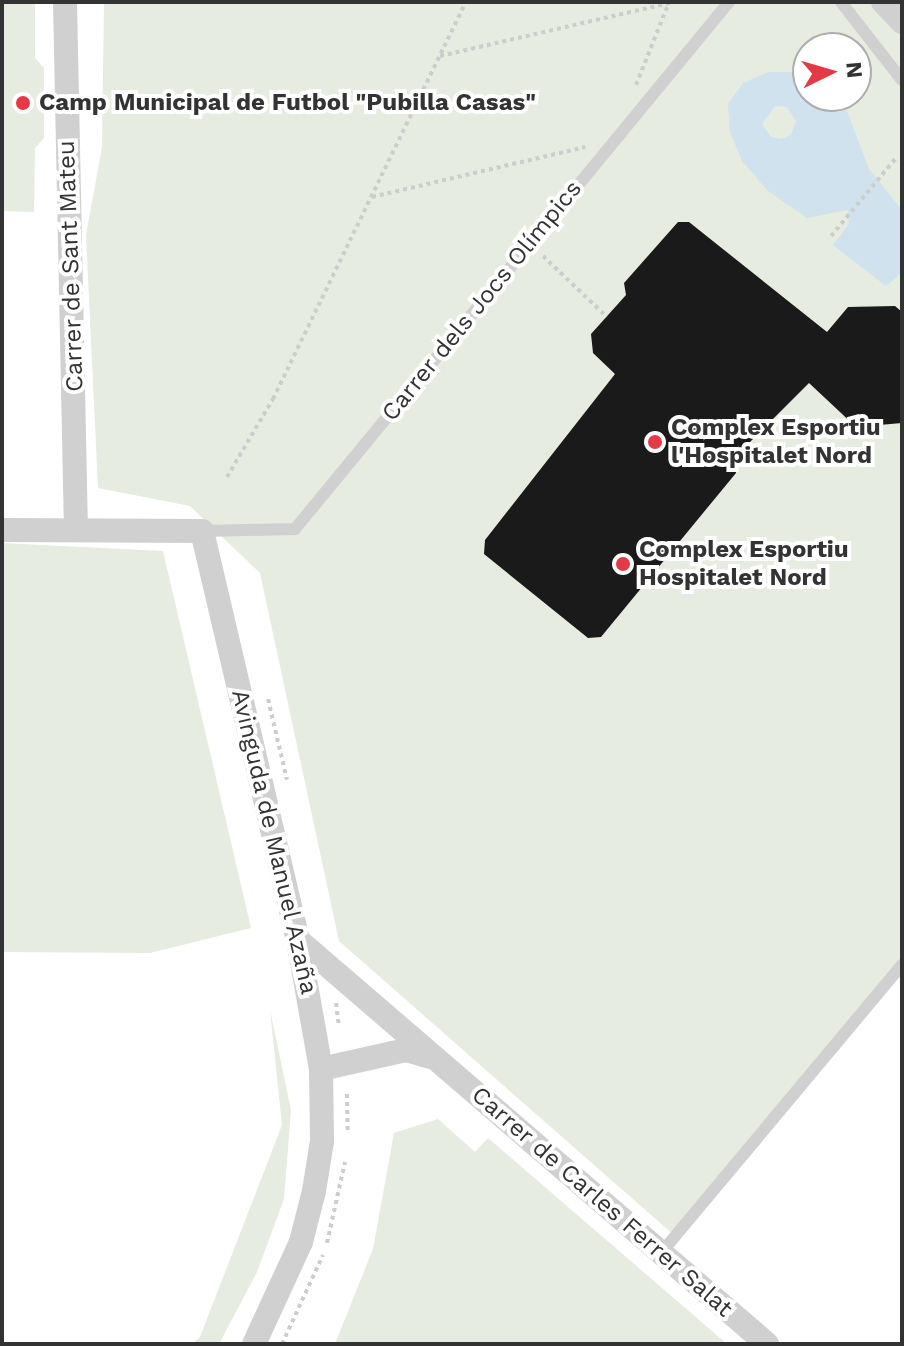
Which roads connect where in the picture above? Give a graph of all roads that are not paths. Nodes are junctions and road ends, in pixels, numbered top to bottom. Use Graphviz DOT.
graph roads {
  1 [pos="65,2"];
  2 [pos="729,2"];
  3 [pos="841,2"];
  4 [pos="883,2"];
  5 [pos="902,22"];
  6 [pos="902,80"];
  7 [pos="2,530"];
  8 [pos="76,530"];
  9 [pos="202,531"];
  10 [pos="298,940"];
  11 [pos="902,965"];
  12 [pos="437,1060"];
  13 [pos="321,1069"];
  14 [pos="661,1253"];
  15 [pos="254,1344"];
  16 [pos="767,1344"];
  1 -- 8 [label="street, Carrer de Sant Mateu"];
  2 -- 9 [label="lane, Carrer dels Jocs Olímpics"];
  3 -- 6 [label="lane"];
  4 -- 5 [label="street"];
  7 -- 8 [label="street"];
  8 -- 9 [label="street"];
  9 -- 10 [label="street, Avinguda de Manuel Azaña"];
  10 -- 12 [label="street, Carrer de Carles Ferrer Salat"];
  10 -- 13 [label="street, Avinguda de Manuel Azaña"];
  11 -- 14 [label="lane"];
  12 -- 13 [label="street, Carrer de Carles Ferrer Salat"];
  12 -- 14 [label="street, Carrer de Carles Ferrer Salat"];
  13 -- 15 [label="street, Avinguda de Manuel Azaña"];
  14 -- 16 [label="street, Carrer de Carles Ferrer Salat"];
}
